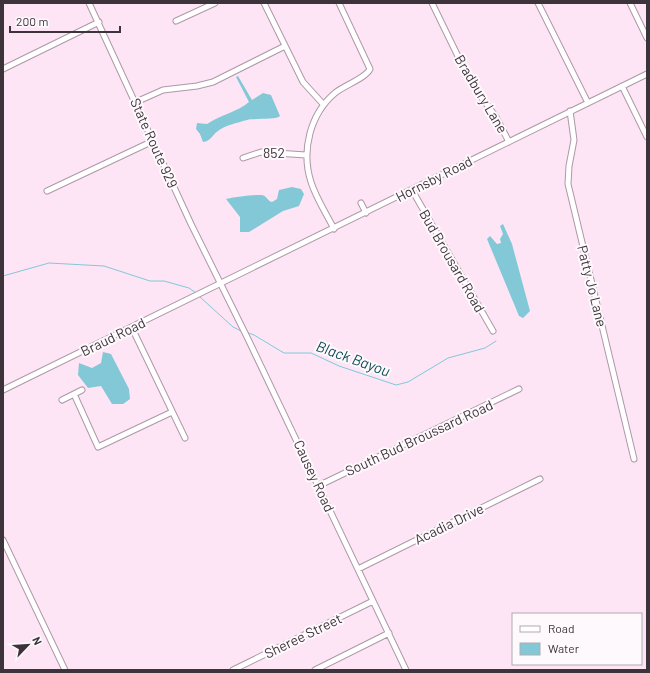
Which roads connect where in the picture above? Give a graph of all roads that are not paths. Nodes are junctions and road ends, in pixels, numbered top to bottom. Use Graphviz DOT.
graph roads {
  1 [pos="89,3"];
  2 [pos="215,3"];
  3 [pos="264,3"];
  4 [pos="339,3"];
  5 [pos="432,3"];
  6 [pos="538,3"];
  7 [pos="630,3"];
  8 [pos="176,21"];
  9 [pos="99,22"];
  10 [pos="647,38"];
  11 [pos="285,46"];
  12 [pos="3,69"];
  13 [pos="647,74"];
  14 [pos="622,86"];
  15 [pos="136,102"];
  16 [pos="588,102"];
  17 [pos="323,104"];
  18 [pos="570,111"];
  19 [pos="647,137"];
  20 [pos="152,141"];
  21 [pos="508,142"];
  22 [pos="306,155"];
  23 [pos="243,158"];
  24 [pos="412,190"];
  25 [pos="47,191"];
  26 [pos="361,203"];
  27 [pos="366,213"];
  28 [pos="334,229"];
  29 [pos="221,283"];
  30 [pos="132,328"];
  31 [pos="493,331"];
  32 [pos="519,389"];
  33 [pos="3,390"];
  34 [pos="82,390"];
  35 [pos="74,394"];
  36 [pos="62,400"];
  37 [pos="172,412"];
  38 [pos="185,438"];
  39 [pos="634,459"];
  40 [pos="540,479"];
  41 [pos="318,486"];
  42 [pos="3,540"];
  43 [pos="358,569"];
  44 [pos="374,601"];
  45 [pos="389,633"];
  46 [pos="65,670"];
  47 [pos="233,670"];
  48 [pos="315,670"];
  49 [pos="406,670"];
  1 -- 9 [label="street, State Route 929"];
  2 -- 8 [label="street"];
  3 -- 11 [label="street"];
  4 -- 17 [label="street"];
  5 -- 21 [label="street, Bradbury Lane"];
  6 -- 16 [label="street"];
  7 -- 10 [label="street"];
  9 -- 12 [label="street"];
  9 -- 15 [label="street, State Route 929"];
  11 -- 15 [label="street"];
  11 -- 17 [label="street"];
  13 -- 14 [label="street, Hornsby Road"];
  14 -- 16 [label="street, Hornsby Road"];
  14 -- 19 [label="street"];
  15 -- 20 [label="street, State Route 929"];
  16 -- 18 [label="street, Hornsby Road"];
  17 -- 22 [label="street"];
  18 -- 21 [label="street, Hornsby Road"];
  18 -- 39 [label="street, Patty Jo Lane"];
  20 -- 25 [label="street"];
  20 -- 29 [label="street, State Route 929"];
  21 -- 24 [label="street, Hornsby Road"];
  22 -- 23 [label="street, 852"];
  22 -- 28 [label="street"];
  24 -- 27 [label="street, Hornsby Road"];
  24 -- 31 [label="street, Bud Brousard Road"];
  26 -- 27 [label="street"];
  27 -- 28 [label="street, Hornsby Road"];
  28 -- 29 [label="street, Hornsby Road"];
  29 -- 30 [label="street, Braud Road"];
  29 -- 41 [label="street, Causey Road"];
  30 -- 33 [label="street, Braud Road"];
  30 -- 37 [label="street"];
  32 -- 41 [label="street, South Bud Broussard Road"];
  34 -- 35 [label="street"];
  35 -- 36 [label="street"];
  35 -- 37 [label="street"];
  37 -- 38 [label="street"];
  40 -- 43 [label="street, Acadia Drive"];
  41 -- 43 [label="street, Causey Road"];
  42 -- 46 [label="street"];
  43 -- 44 [label="street, Causey Road"];
  44 -- 45 [label="street, Causey Road"];
  44 -- 47 [label="street, Sheree Street"];
  45 -- 48 [label="street"];
  45 -- 49 [label="street, Causey Road"];
}
